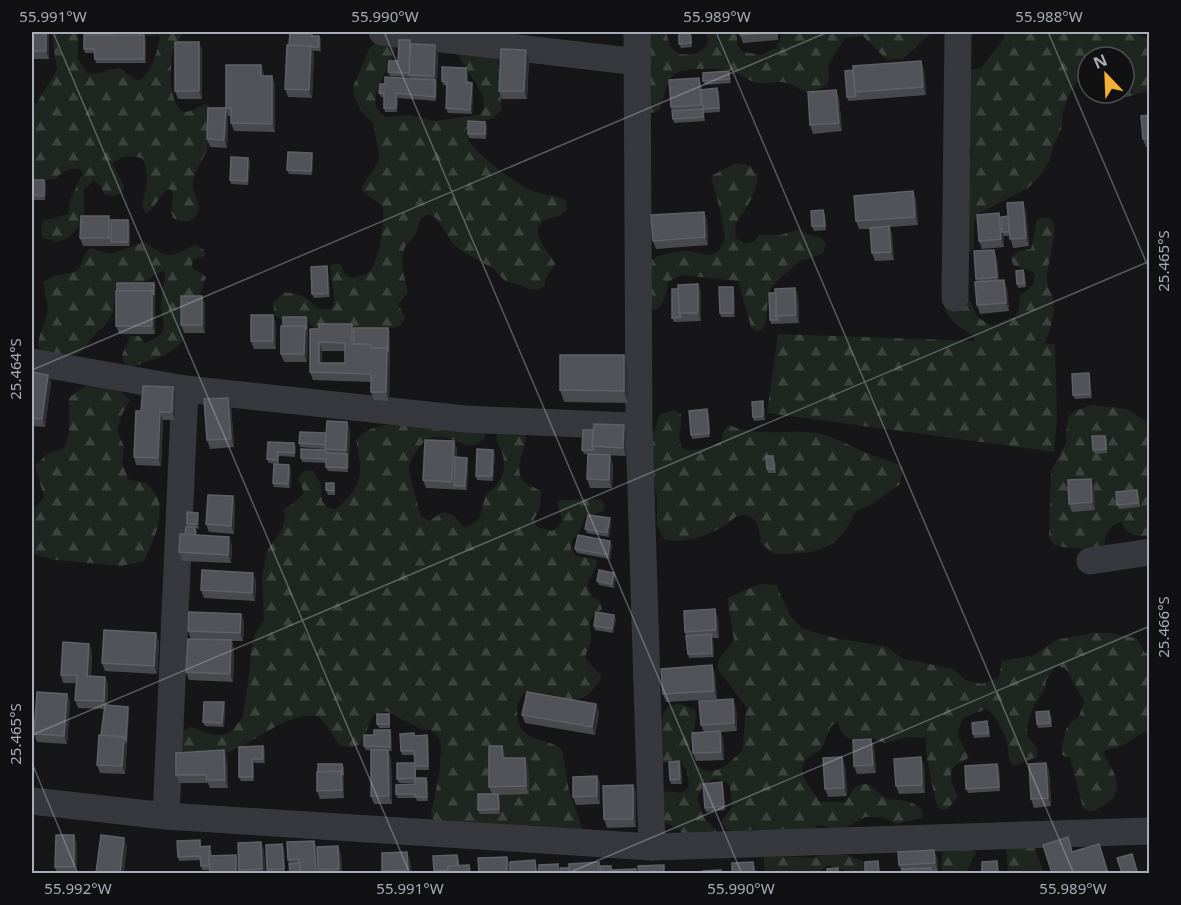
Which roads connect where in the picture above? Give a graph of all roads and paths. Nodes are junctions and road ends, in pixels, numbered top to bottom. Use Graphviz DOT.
graph roads {
  1 [pos="382,32"];
  2 [pos="637,32"];
  3 [pos="958,32"];
  4 [pos="638,62"];
  5 [pos="955,298"];
  6 [pos="32,363"];
  7 [pos="185,389"];
  8 [pos="639,426"];
  9 [pos="1149,552"];
  10 [pos="1090,561"];
  11 [pos="32,801"];
  12 [pos="166,816"];
  13 [pos="1149,831"];
  14 [pos="652,847"];
  1 -- 4 [label="street"];
  2 -- 4 [label="street"];
  3 -- 5 [label="street"];
  4 -- 8 [label="street"];
  6 -- 7 [label="street"];
  7 -- 8 [label="street"];
  7 -- 12 [label="street"];
  8 -- 14 [label="street"];
  9 -- 10 [label="street"];
  11 -- 12 [label="street"];
  12 -- 14 [label="street"];
  13 -- 14 [label="street"];
}
